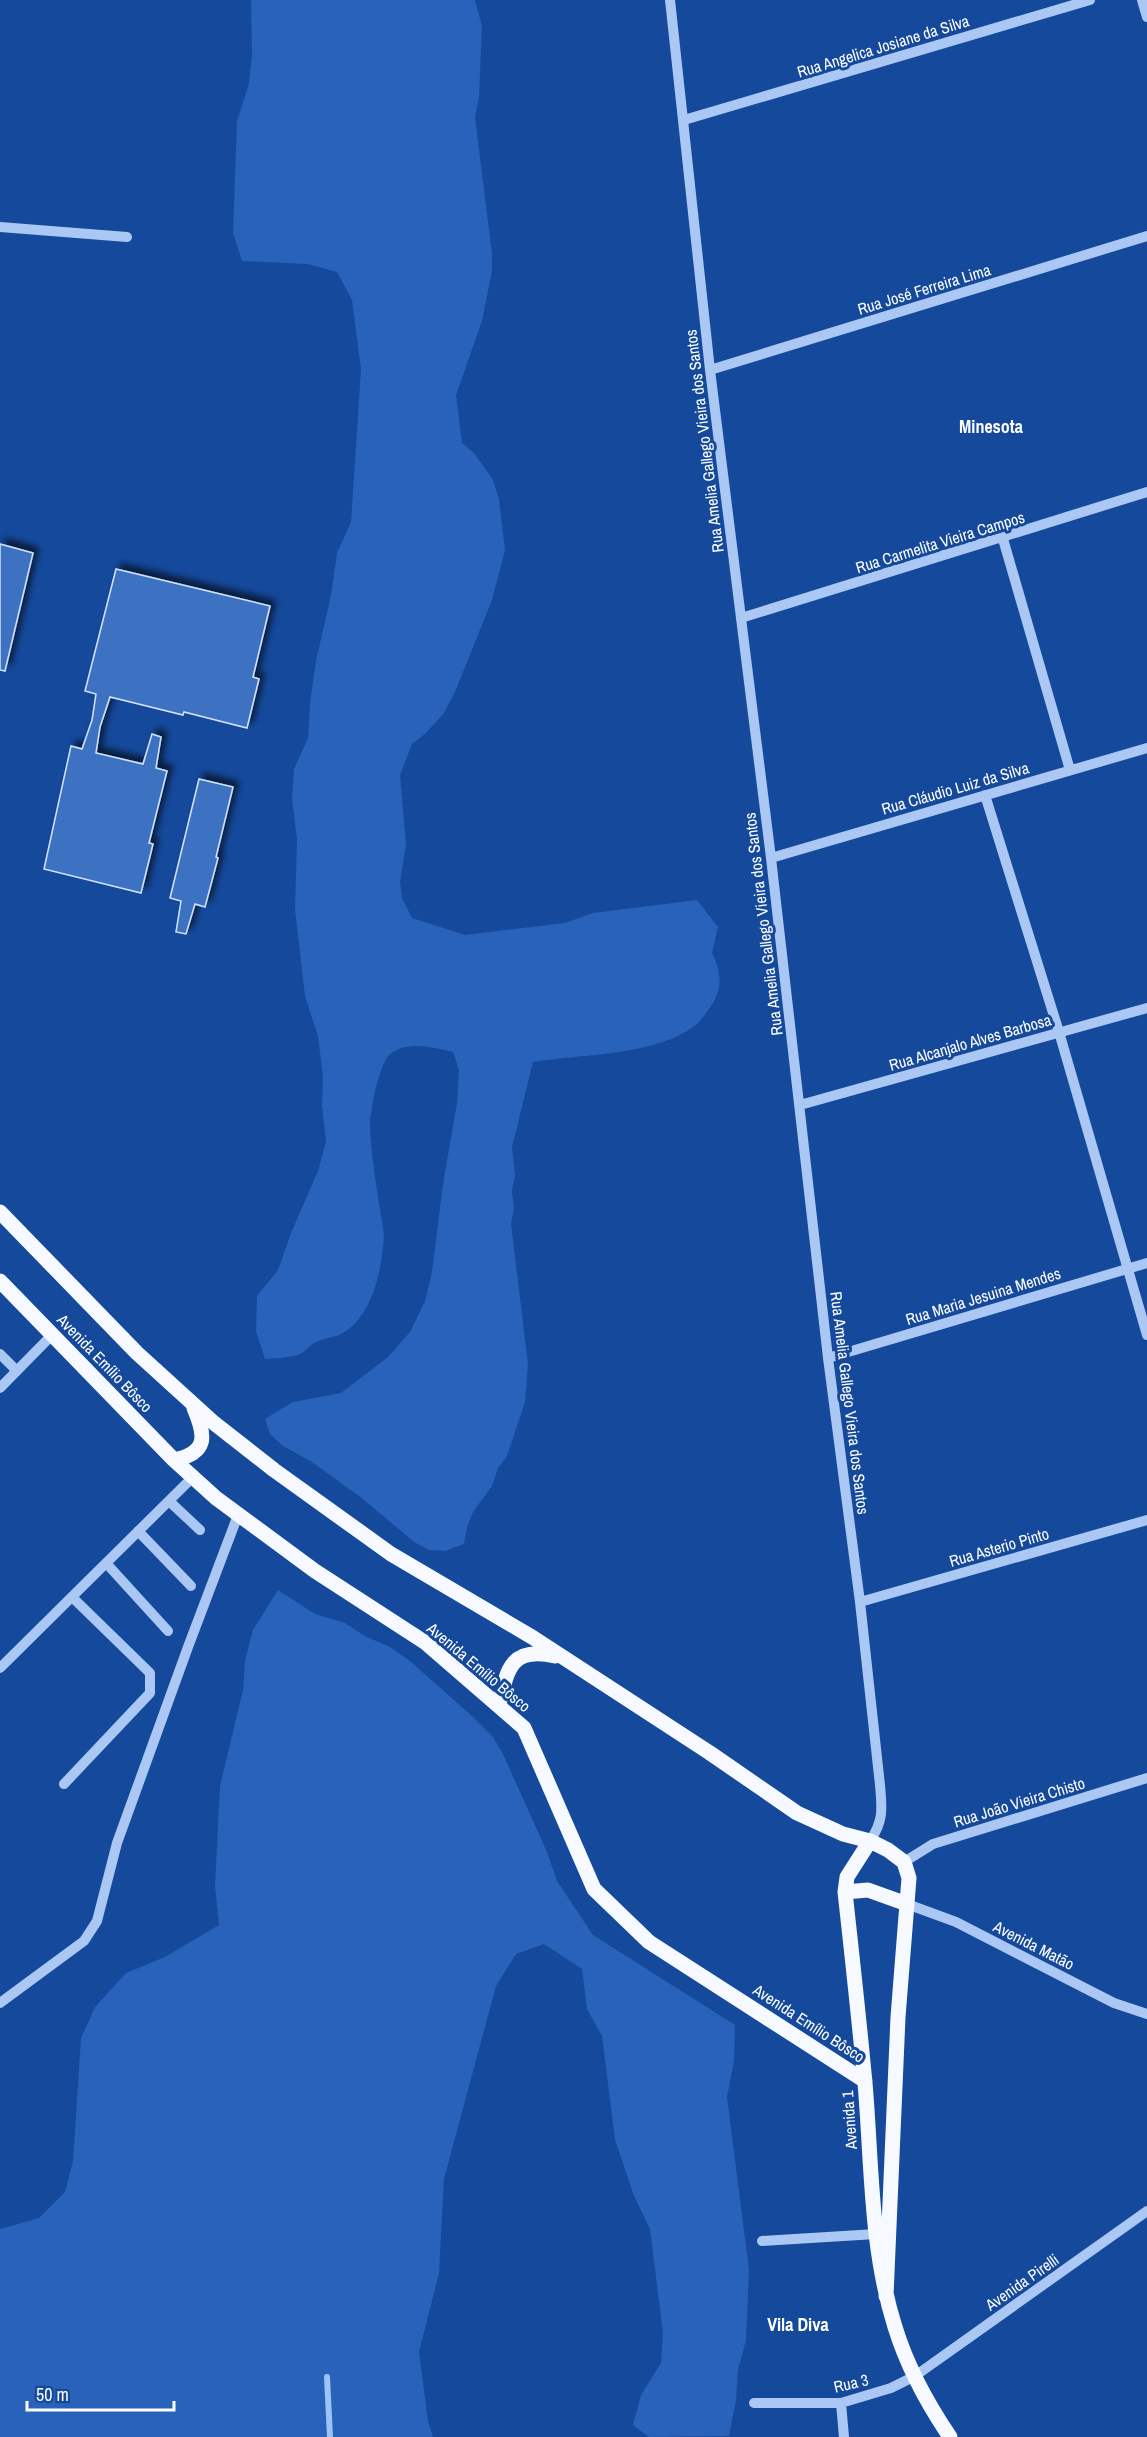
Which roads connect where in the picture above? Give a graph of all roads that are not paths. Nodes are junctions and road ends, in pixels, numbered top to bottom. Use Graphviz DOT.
graph roads {
  1 [pos="670,0"];
  2 [pos="1090,0"];
  3 [pos="1142,0"];
  4 [pos="1147,17"];
  5 [pos="684,120"];
  6 [pos="0,227"];
  7 [pos="1147,236"];
  8 [pos="127,237"];
  9 [pos="710,370"];
  10 [pos="1147,492"];
  11 [pos="1003,538"];
  12 [pos="741,618"];
  13 [pos="1147,748"];
  14 [pos="1070,770"];
  15 [pos="985,795"];
  16 [pos="771,858"];
  17 [pos="1147,1008"];
  18 [pos="1059,1032"];
  19 [pos="800,1105"];
  20 [pos="0,1212"];
  21 [pos="1147,1263"];
  22 [pos="1127,1269"];
  23 [pos="0,1281"];
  24 [pos="52,1335"];
  25 [pos="1147,1335"];
  26 [pos="0,1354"];
  27 [pos="828,1359"];
  28 [pos="17,1371"];
  29 [pos="0,1388"];
  30 [pos="194,1406"];
  31 [pos="174,1460"];
  32 [pos="194,1476"];
  33 [pos="169,1501"];
  34 [pos="238,1515"];
  35 [pos="1147,1520"];
  36 [pos="200,1530"];
  37 [pos="138,1531"];
  38 [pos="106,1563"];
  39 [pos="191,1586"];
  40 [pos="72,1597"];
  41 [pos="860,1602"];
  42 [pos="168,1631"];
  43 [pos="564,1658"];
  44 [pos="0,1668"];
  45 [pos="499,1706"];
  46 [pos="1147,1778"];
  47 [pos="64,1784"];
  48 [pos="870,1841"];
  49 [pos="904,1862"];
  50 [pos="845,1892"];
  51 [pos="907,1904"];
  52 [pos="0,2003"];
  53 [pos="1147,2014"];
  54 [pos="865,2081"];
  55 [pos="1147,2211"];
  56 [pos="876,2234"];
  57 [pos="762,2241"];
  58 [pos="886,2296"];
  59 [pos="915,2376"];
  60 [pos="754,2403"];
  61 [pos="841,2403"];
  62 [pos="844,2437"];
  63 [pos="950,2437"];
  1 -- 5 [label="street, Rua Amelia Gallego Vieira dos Santos"];
  2 -- 5 [label="street, Rua Angelica Josiane da Silva"];
  3 -- 4 [label="street"];
  5 -- 9 [label="street, Rua Amelia Gallego Vieira dos Santos"];
  6 -- 8 [label="street"];
  7 -- 9 [label="street, Rua José Ferreira Lima"];
  9 -- 12 [label="street, Rua Amelia Gallego Vieira dos Santos"];
  10 -- 11 [label="street, Rua Carmelita Vieira Campos"];
  11 -- 12 [label="street, Rua Carmelita Vieira Campos"];
  11 -- 14 [label="street"];
  12 -- 16 [label="street, Rua Amelia Gallego Vieira dos Santos"];
  13 -- 14 [label="street, Rua Cláudio Luiz da Silva"];
  14 -- 15 [label="street, Rua Cláudio Luiz da Silva"];
  15 -- 16 [label="street, Rua Cláudio Luiz da Silva"];
  15 -- 18 [label="street"];
  16 -- 19 [label="street, Rua Amelia Gallego Vieira dos Santos"];
  17 -- 18 [label="street, Rua Alcanjalo Alves Barbosa"];
  18 -- 19 [label="street, Rua Alcanjalo Alves Barbosa"];
  18 -- 22 [label="street"];
  19 -- 27 [label="street, Rua Amelia Gallego Vieira dos Santos"];
  20 -- 30 [label="main road, Avenida Emílio Bôsco"];
  21 -- 22 [label="street, Rua Maria Jesuina Mendes"];
  22 -- 25 [label="street"];
  22 -- 27 [label="street, Rua Maria Jesuina Mendes"];
  23 -- 24 [label="main road, Avenida Emílio Bôsco"];
  24 -- 28 [label="street"];
  24 -- 31 [label="main road, Avenida Emílio Bôsco"];
  26 -- 28 [label="street"];
  27 -- 41 [label="street, Rua Amelia Gallego Vieira dos Santos"];
  28 -- 29 [label="street"];
  30 -- 31 [label="main road"];
  30 -- 43 [label="main road, Avenida Emílio Bôsco"];
  31 -- 32 [label="main road, Avenida Emílio Bôsco"];
  32 -- 33 [label="street"];
  32 -- 34 [label="main road, Avenida Emílio Bôsco"];
  33 -- 36 [label="street"];
  33 -- 37 [label="street"];
  34 -- 45 [label="main road, Avenida Emílio Bôsco"];
  34 -- 52 [label="street"];
  35 -- 41 [label="street, Rua Asterio Pinto"];
  37 -- 38 [label="street"];
  37 -- 39 [label="street"];
  38 -- 40 [label="street"];
  38 -- 42 [label="street"];
  40 -- 44 [label="street"];
  40 -- 47 [label="street"];
  41 -- 48 [label="street, Rua Amelia Gallego Vieira dos Santos"];
  43 -- 45 [label="main road"];
  43 -- 48 [label="main road, Avenida Emílio Bôsco"];
  45 -- 54 [label="main road, Avenida Emílio Bôsco"];
  46 -- 49 [label="street, Rua João Vieira Chisto"];
  48 -- 49 [label="main road, Avenida Emílio Bôsco"];
  48 -- 50 [label="main road, Avenida 1"];
  49 -- 51 [label="main road"];
  50 -- 51 [label="main road"];
  50 -- 54 [label="main road, Avenida 1"];
  51 -- 53 [label="street, Avenida Matão"];
  51 -- 58 [label="main road"];
  54 -- 56 [label="main road, Avenida 1"];
  55 -- 59 [label="street, Avenida Pirelli"];
  56 -- 57 [label="street"];
  56 -- 58 [label="main road, Avenida 1"];
  58 -- 59 [label="main road"];
  59 -- 61 [label="street, Rua 3"];
  59 -- 63 [label="main road"];
  60 -- 61 [label="street, Rua 3"];
  61 -- 62 [label="street"];
}
